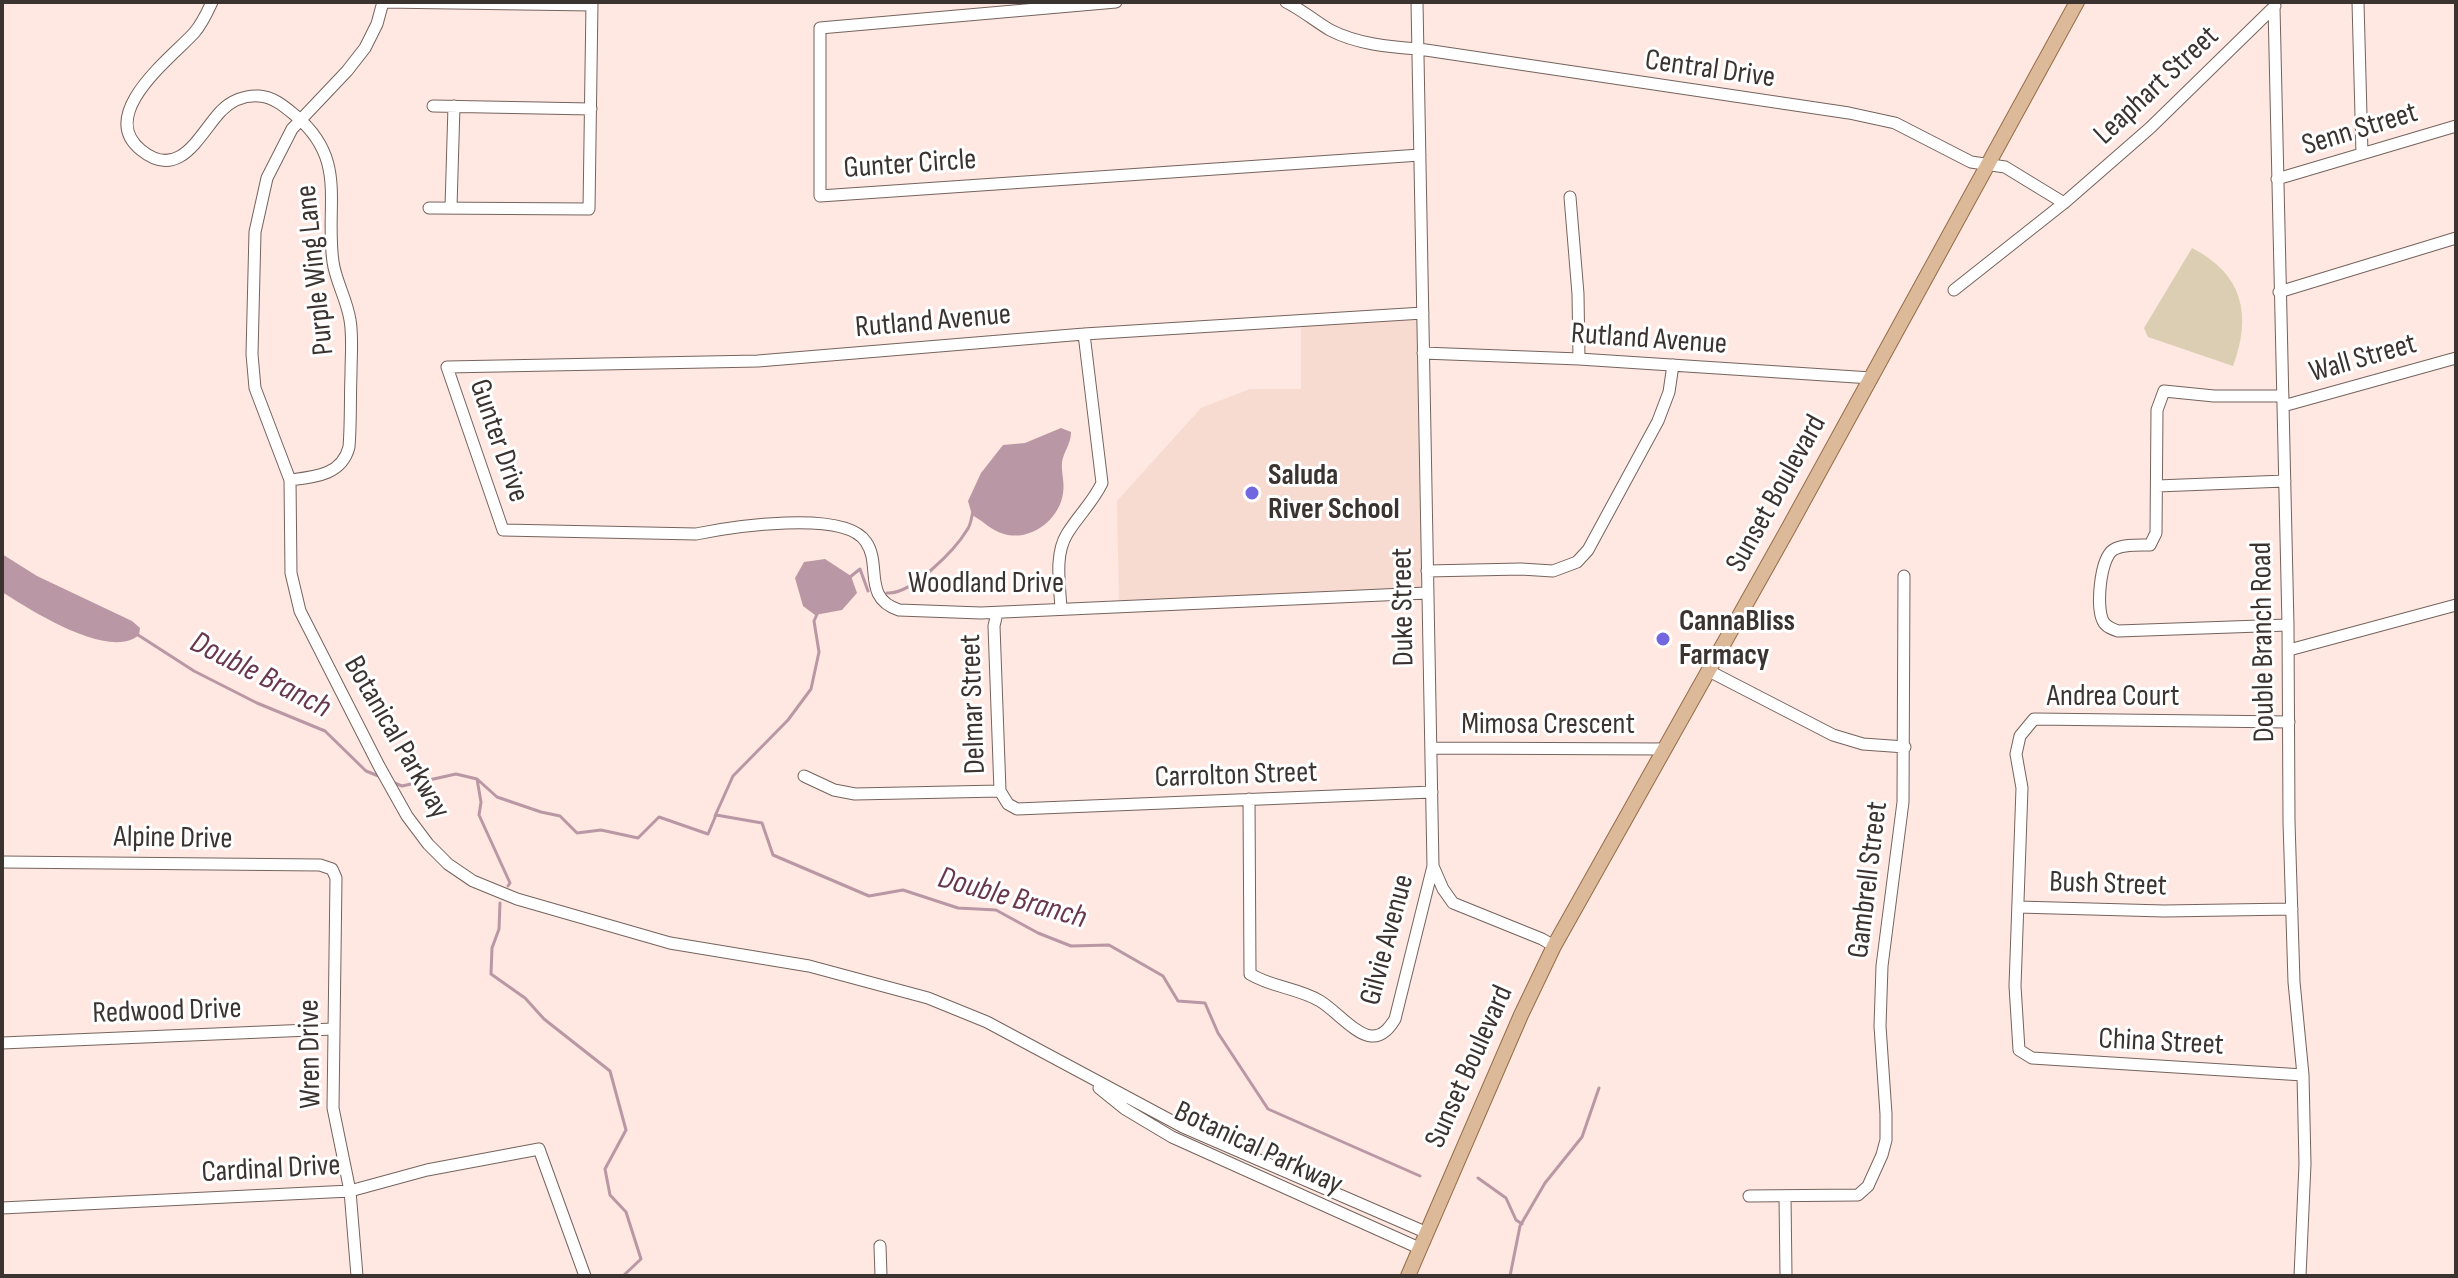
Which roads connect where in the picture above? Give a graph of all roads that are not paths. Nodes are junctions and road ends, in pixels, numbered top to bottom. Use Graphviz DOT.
graph roads {
  1 [pos="212,2"];
  2 [pos="383,2"];
  3 [pos="1116,2"];
  4 [pos="1286,2"];
  5 [pos="1417,2"];
  6 [pos="2077,2"];
  7 [pos="2358,2"];
  8 [pos="592,4"];
  9 [pos="2276,5"];
  10 [pos="1419,49"];
  11 [pos="433,106"];
  12 [pos="454,106"];
  13 [pos="591,109"];
  14 [pos="299,119"];
  15 [pos="2456,126"];
  16 [pos="2362,154"];
  17 [pos="1420,155"];
  18 [pos="1987,166"];
  19 [pos="2277,179"];
  20 [pos="1570,197"];
  21 [pos="2064,203"];
  22 [pos="451,207"];
  23 [pos="429,208"];
  24 [pos="2456,238"];
  25 [pos="1954,290"];
  26 [pos="2279,292"];
  27 [pos="1423,313"];
  28 [pos="1084,334"];
  29 [pos="1423,353"];
  30 [pos="2456,358"];
  31 [pos="1579,359"];
  32 [pos="1673,365"];
  33 [pos="447,367"];
  34 [pos="1871,378"];
  35 [pos="2283,401"];
  36 [pos="290,480"];
  37 [pos="2285,481"];
  38 [pos="2157,486"];
  39 [pos="503,530"];
  40 [pos="1427,571"];
  41 [pos="1904,576"];
  42 [pos="1427,593"];
  43 [pos="2456,605"];
  44 [pos="1061,609"];
  45 [pos="997,613"];
  46 [pos="2288,625"];
  47 [pos="2289,650"];
  48 [pos="1709,671"];
  49 [pos="2289,722"];
  50 [pos="1905,747"];
  51 [pos="1431,748"];
  52 [pos="1665,749"];
  53 [pos="804,776"];
  54 [pos="1000,791"];
  55 [pos="1432,792"];
  56 [pos="1249,799"];
  57 [pos="1042,808"];
  58 [pos="2,862"];
  59 [pos="1433,866"];
  60 [pos="336,878"];
  61 [pos="2018,907"];
  62 [pos="2292,909"];
  63 [pos="1554,946"];
  64 [pos="333,1029"];
  65 [pos="2,1043"];
  66 [pos="2019,1050"];
  67 [pos="2303,1075"];
  68 [pos="1086,1078"];
  69 [pos="350,1191"];
  70 [pos="1749,1196"];
  71 [pos="1785,1196"];
  72 [pos="2,1208"];
  73 [pos="1425,1232"];
  74 [pos="880,1246"];
  75 [pos="1419,1248"];
  76 [pos="357,1276"];
  77 [pos="585,1276"];
  78 [pos="881,1276"];
  79 [pos="1408,1276"];
  80 [pos="1786,1276"];
  81 [pos="2300,1276"];
  1 -- 14 [label="street"];
  2 -- 8 [label="street"];
  2 -- 14 [label="street, Botanical Parkway"];
  3 -- 17 [label="street, Gunter Circle"];
  4 -- 10 [label="street"];
  5 -- 10 [label="street, Duke Street"];
  6 -- 18 [label="main road, Sunset Boulevard"];
  7 -- 16 [label="street"];
  8 -- 13 [label="street"];
  9 -- 19 [label="street, Double Branch Road"];
  9 -- 21 [label="street, Leaphart Street"];
  10 -- 17 [label="street, Duke Street"];
  10 -- 18 [label="street, Central Drive"];
  11 -- 12 [label="street"];
  12 -- 13 [label="street"];
  12 -- 22 [label="street"];
  13 -- 22 [label="street"];
  14 -- 36 [label="street, Botanical Parkway"];
  14 -- 36 [label="street, Purple Wing Lane"];
  15 -- 16 [label="street, Senn Street"];
  16 -- 19 [label="street, Senn Street"];
  17 -- 27 [label="street, Duke Street"];
  18 -- 21 [label="street"];
  18 -- 34 [label="main road, Sunset Boulevard"];
  19 -- 26 [label="street, Double Branch Road"];
  20 -- 31 [label="street"];
  21 -- 25 [label="street, Leaphart Street"];
  22 -- 23 [label="street"];
  24 -- 26 [label="street"];
  26 -- 35 [label="street, Double Branch Road"];
  27 -- 28 [label="street, Rutland Avenue"];
  27 -- 29 [label="street, Duke Street"];
  28 -- 33 [label="street, Rutland Avenue"];
  28 -- 44 [label="street"];
  29 -- 31 [label="street, Rutland Avenue"];
  29 -- 40 [label="street, Duke Street"];
  30 -- 35 [label="street, Wall Street"];
  31 -- 32 [label="street, Rutland Avenue"];
  32 -- 34 [label="street, Rutland Avenue"];
  32 -- 40 [label="street"];
  33 -- 39 [label="street, Gunter Drive"];
  34 -- 48 [label="main road, Sunset Boulevard"];
  35 -- 37 [label="street, Double Branch Road"];
  35 -- 38 [label="street, Wall Street"];
  36 -- 68 [label="street, Botanical Parkway"];
  37 -- 38 [label="street"];
  37 -- 46 [label="street, Double Branch Road"];
  38 -- 46 [label="street"];
  39 -- 45 [label="street, Woodland Drive"];
  40 -- 42 [label="street, Duke Street"];
  41 -- 50 [label="street, Gambrell Street"];
  42 -- 44 [label="street, Woodland Drive"];
  42 -- 51 [label="street, Duke Street"];
  43 -- 47 [label="street"];
  44 -- 45 [label="street, Woodland Drive"];
  45 -- 54 [label="street, Delmar Street"];
  46 -- 47 [label="street, Double Branch Road"];
  47 -- 49 [label="street, Double Branch Road"];
  48 -- 50 [label="street"];
  48 -- 52 [label="main road, Sunset Boulevard"];
  49 -- 61 [label="street, Andrea Court"];
  49 -- 62 [label="street, Double Branch Road"];
  50 -- 71 [label="street, Gambrell Street"];
  51 -- 52 [label="street, Mimosa Crescent"];
  51 -- 55 [label="street, Duke Street"];
  52 -- 63 [label="main road, Sunset Boulevard"];
  53 -- 54 [label="street"];
  54 -- 57 [label="street, Delmar Street"];
  55 -- 56 [label="street, Carrolton Street"];
  55 -- 59 [label="street, Duke Street"];
  56 -- 57 [label="street, Carrolton Street"];
  56 -- 59 [label="street, Gilvie Avenue"];
  58 -- 60 [label="street, Alpine Drive"];
  59 -- 63 [label="street, Duke Street"];
  60 -- 64 [label="street, Wren Drive"];
  61 -- 62 [label="street, Bush Street"];
  61 -- 66 [label="street, Bush Street"];
  62 -- 67 [label="street, Double Branch Road"];
  63 -- 73 [label="main road, Sunset Boulevard"];
  64 -- 65 [label="street, Redwood Drive"];
  64 -- 69 [label="street, Wren Drive"];
  66 -- 67 [label="street, China Street"];
  67 -- 81 [label="street, Double Branch Road"];
  68 -- 73 [label="street, Botanical Parkway"];
  68 -- 75 [label="street, Botanical Parkway"];
  69 -- 72 [label="street, Cardinal Drive"];
  69 -- 76 [label="street, Wren Drive"];
  69 -- 77 [label="street, Cardinal Drive"];
  70 -- 71 [label="street"];
  71 -- 80 [label="street"];
  73 -- 75 [label="main road, Sunset Boulevard"];
  74 -- 78 [label="street"];
  75 -- 79 [label="main road, Sunset Boulevard"];
}
